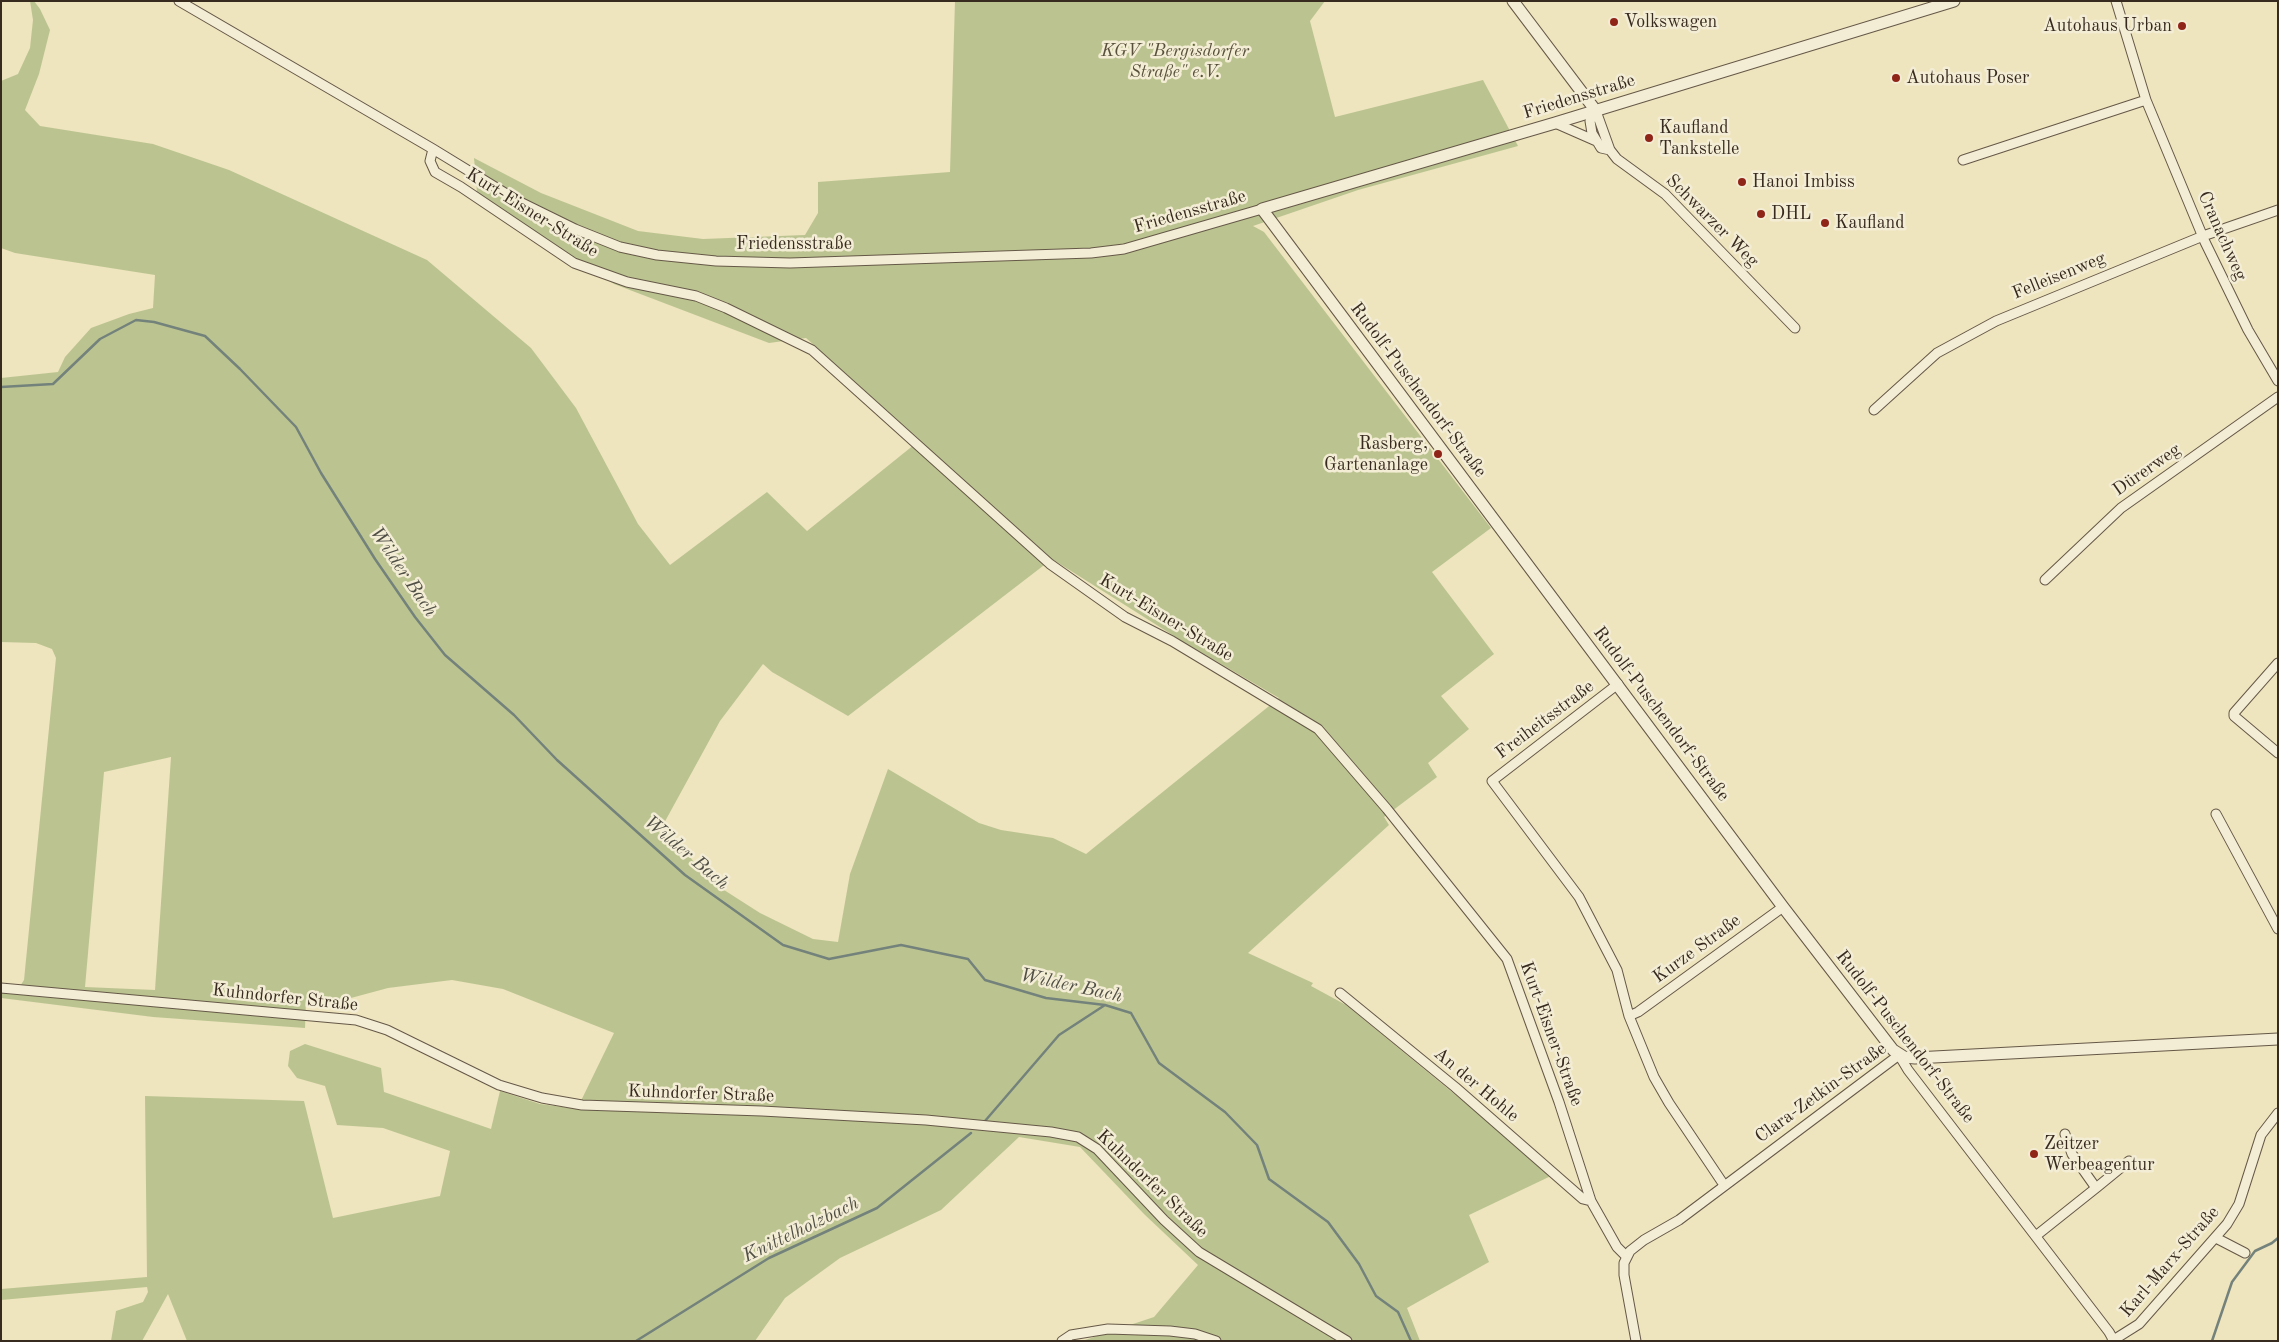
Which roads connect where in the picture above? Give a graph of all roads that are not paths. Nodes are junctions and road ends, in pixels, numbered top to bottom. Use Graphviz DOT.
graph roads {
  1 [pos="179,1"];
  2 [pos="1513,1"];
  3 [pos="1954,1"];
  4 [pos="2116,1"];
  5 [pos="2146,100"];
  6 [pos="1596,111"];
  7 [pos="1555,123"];
  8 [pos="1596,141"];
  9 [pos="433,149"];
  10 [pos="1610,150"];
  11 [pos="1963,160"];
  12 [pos="1262,209"];
  13 [pos="2278,210"];
  14 [pos="2203,236"];
  15 [pos="1795,328"];
  16 [pos="2278,381"];
  17 [pos="2278,398"];
  18 [pos="1874,410"];
  19 [pos="2045,580"];
  20 [pos="2278,663"];
  21 [pos="1618,684"];
  22 [pos="2278,753"];
  23 [pos="2216,814"];
  24 [pos="1783,907"];
  25 [pos="2278,930"];
  26 [pos="1,988"];
  27 [pos="1340,993"];
  28 [pos="1630,1016"];
  29 [pos="2278,1039"];
  30 [pos="1899,1055"];
  31 [pos="2278,1114"];
  32 [pos="2065,1134"];
  33 [pos="2129,1161"];
  34 [pos="1724,1185"];
  35 [pos="2096,1188"];
  36 [pos="1591,1201"];
  37 [pos="2036,1235"];
  38 [pos="2216,1238"];
  39 [pos="2244,1253"];
  40 [pos="1626,1256"];
  41 [pos="1062,1341"];
  42 [pos="1216,1341"];
  43 [pos="1347,1341"];
  44 [pos="1636,1341"];
  45 [pos="2113,1341"];
  1 -- 9 [label="street, Friedensstraße"];
  2 -- 6 [label="street"];
  3 -- 6 [label="street, Friedensstraße"];
  4 -- 5 [label="street, Cranachweg"];
  5 -- 11 [label="street"];
  5 -- 14 [label="street, Cranachweg"];
  6 -- 7 [label="street, Friedensstraße"];
  6 -- 8 [label="street"];
  6 -- 10 [label="street, Schwarzer Weg"];
  7 -- 8 [label="street"];
  7 -- 12 [label="street, Friedensstraße"];
  8 -- 10 [label="street"];
  9 -- 12 [label="street, Friedensstraße"];
  9 -- 36 [label="street, Kurt-Eisner-Straße"];
  10 -- 15 [label="street, Schwarzer Weg"];
  12 -- 21 [label="street, Rudolf-Puschendorf-Straße"];
  13 -- 14 [label="street, Felleisenweg"];
  14 -- 16 [label="street, Cranachweg"];
  14 -- 18 [label="street, Felleisenweg"];
  17 -- 19 [label="street, Dürerweg"];
  20 -- 22 [label="street"];
  21 -- 24 [label="street, Rudolf-Puschendorf-Straße"];
  21 -- 28 [label="street, Freiheitsstraße"];
  23 -- 25 [label="street"];
  24 -- 28 [label="street, Kurze Straße"];
  24 -- 30 [label="street, Rudolf-Puschendorf-Straße"];
  26 -- 43 [label="street, Kuhndorfer Straße"];
  27 -- 36 [label="street, An der Hohle"];
  28 -- 34 [label="street"];
  29 -- 30 [label="street, Clara-Zetkin-Straße"];
  30 -- 34 [label="street, Clara-Zetkin-Straße"];
  30 -- 37 [label="street, Rudolf-Puschendorf-Straße"];
  31 -- 38 [label="street, Karl-Marx-Straße"];
  32 -- 35 [label="street"];
  33 -- 35 [label="street"];
  34 -- 40 [label="street, Clara-Zetkin-Straße"];
  35 -- 37 [label="street"];
  36 -- 40 [label="street, Kurt-Eisner-Straße"];
  37 -- 45 [label="street, Rudolf-Puschendorf-Straße"];
  38 -- 39 [label="street"];
  38 -- 45 [label="street, Karl-Marx-Straße"];
  40 -- 44 [label="street"];
  41 -- 42 [label="street"];
}
